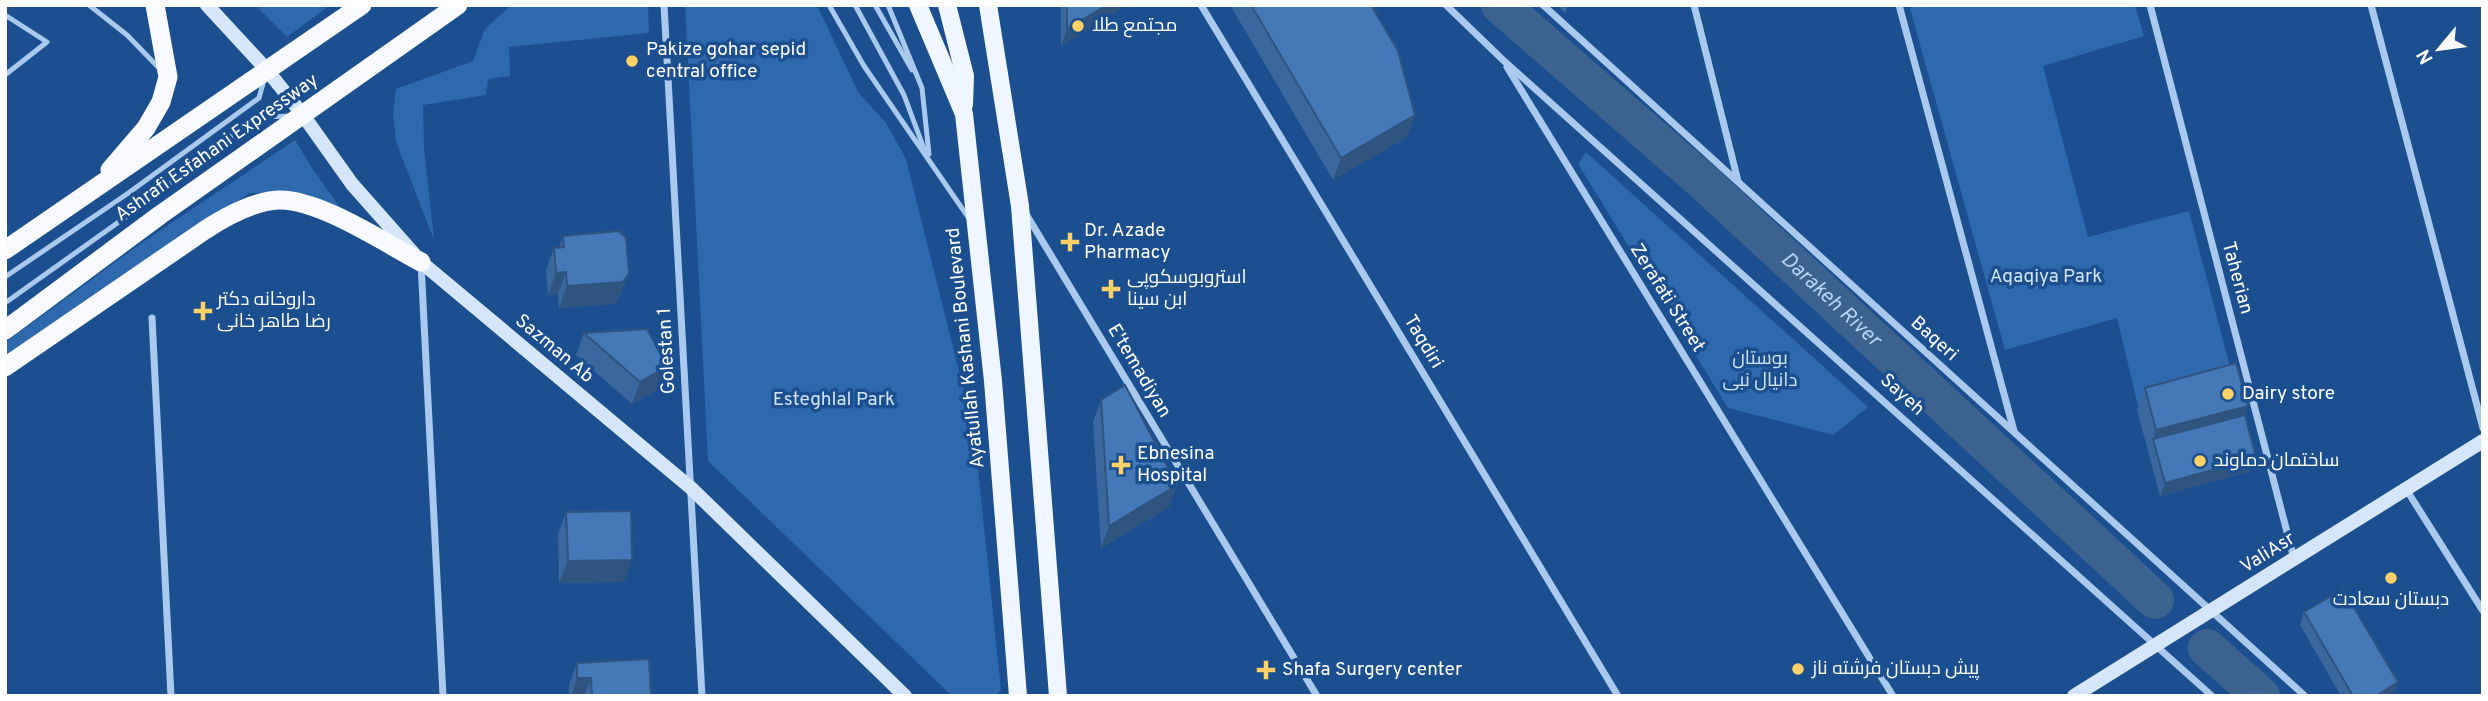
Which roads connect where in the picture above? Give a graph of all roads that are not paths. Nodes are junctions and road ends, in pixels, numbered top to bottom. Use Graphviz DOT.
graph roads {
  1 [pos="89,5"];
  2 [pos="155,5"];
  3 [pos="207,5"];
  4 [pos="362,5"];
  5 [pos="458,5"];
  6 [pos="664,5"];
  7 [pos="829,5"];
  8 [pos="855,5"];
  9 [pos="875,5"];
  10 [pos="888,5"];
  11 [pos="918,5"];
  12 [pos="947,5"];
  13 [pos="988,5"];
  14 [pos="1201,5"];
  15 [pos="1446,5"];
  16 [pos="1543,5"];
  17 [pos="1694,5"];
  18 [pos="1899,5"];
  19 [pos="2150,5"];
  20 [pos="2371,5"];
  21 [pos="5,15"];
  22 [pos="1503,60"];
  23 [pos="267,71"];
  24 [pos="5,75"];
  25 [pos="168,77"];
  26 [pos="922,89"];
  27 [pos="964,114"];
  28 [pos="303,115"];
  29 [pos="929,164"];
  30 [pos="1739,182"];
  31 [pos="94,188"];
  32 [pos="1020,205"];
  33 [pos="974,225"];
  34 [pos="5,250"];
  35 [pos="421,262"];
  36 [pos="5,276"];
  37 [pos="5,303"];
  38 [pos="152,318"];
  39 [pos="5,330"];
  40 [pos="5,367"];
  41 [pos="2483,428"];
  42 [pos="2014,432"];
  43 [pos="2483,441"];
  44 [pos="691,488"];
  45 [pos="2406,489"];
  46 [pos="2294,559"];
  47 [pos="2211,611"];
  48 [pos="2483,611"];
  49 [pos="2157,645"];
  50 [pos="2079,694"];
  51 [pos="171,696"];
  52 [pos="443,696"];
  53 [pos="702,696"];
  54 [pos="905,696"];
  55 [pos="1018,696"];
  56 [pos="1058,696"];
  57 [pos="1317,696"];
  58 [pos="1618,696"];
  59 [pos="1893,696"];
  60 [pos="2212,696"];
  61 [pos="2305,696"];
  1 -- 25 [label="lane"];
  2 -- 25 [label="highway"];
  3 -- 23 [label="main road, Sazman Ab"];
  4 -- 23 [label="highway, Ashrafi Esfahani Expressway"];
  5 -- 28 [label="highway, Ashrafi Esfahani Expressway"];
  6 -- 44 [label="street, Golestan 1"];
  7 -- 29 [label="lane"];
  8 -- 29 [label="lane"];
  9 -- 26 [label="lane"];
  10 -- 26 [label="lane"];
  11 -- 27 [label="main road, Ayatullah Kashani Boulevard"];
  12 -- 27 [label="main road"];
  13 -- 32 [label="main road"];
  14 -- 58 [label="street, Taqdiri"];
  15 -- 22 [label="street, Sayeh"];
  16 -- 30 [label="street, Baqeri"];
  17 -- 30 [label="street"];
  18 -- 42 [label="street"];
  19 -- 46 [label="street, Taherian"];
  20 -- 41 [label="street"];
  21 -- 24 [label="lane"];
  22 -- 49 [label="street, Sayeh"];
  22 -- 59 [label="street, Zerafati Street"];
  23 -- 28 [label="main road, Sazman Ab"];
  23 -- 31 [label="highway, Ashrafi Esfahani Expressway"];
  23 -- 36 [label="lane"];
  25 -- 31 [label="highway"];
  26 -- 29 [label="lane"];
  27 -- 33 [label="main road, Ayatullah Kashani Boulevard"];
  28 -- 35 [label="main road, Sazman Ab"];
  28 -- 37 [label="lane"];
  28 -- 39 [label="highway, Ashrafi Esfahani Expressway"];
  29 -- 33 [label="lane"];
  30 -- 42 [label="street, Baqeri"];
  31 -- 34 [label="highway, Ashrafi Esfahani Expressway"];
  32 -- 56 [label="main road"];
  32 -- 57 [label="street, E'temadiyan"];
  33 -- 55 [label="main road, Ayatullah Kashani Boulevard"];
  35 -- 40 [label="highway"];
  35 -- 44 [label="main road, Sazman Ab"];
  35 -- 52 [label="street"];
  38 -- 51 [label="street"];
  42 -- 47 [label="street, Baqeri"];
  43 -- 45 [label="main road, ValiAsr"];
  44 -- 53 [label="street, Golestan 1"];
  44 -- 54 [label="main road, Sazman Ab"];
  45 -- 46 [label="main road, ValiAsr"];
  45 -- 48 [label="street"];
  46 -- 47 [label="main road, ValiAsr"];
  47 -- 49 [label="main road, ValiAsr"];
  47 -- 61 [label="street, Baqeri"];
  49 -- 50 [label="main road, ValiAsr"];
  49 -- 60 [label="street, Sayeh"];
}
